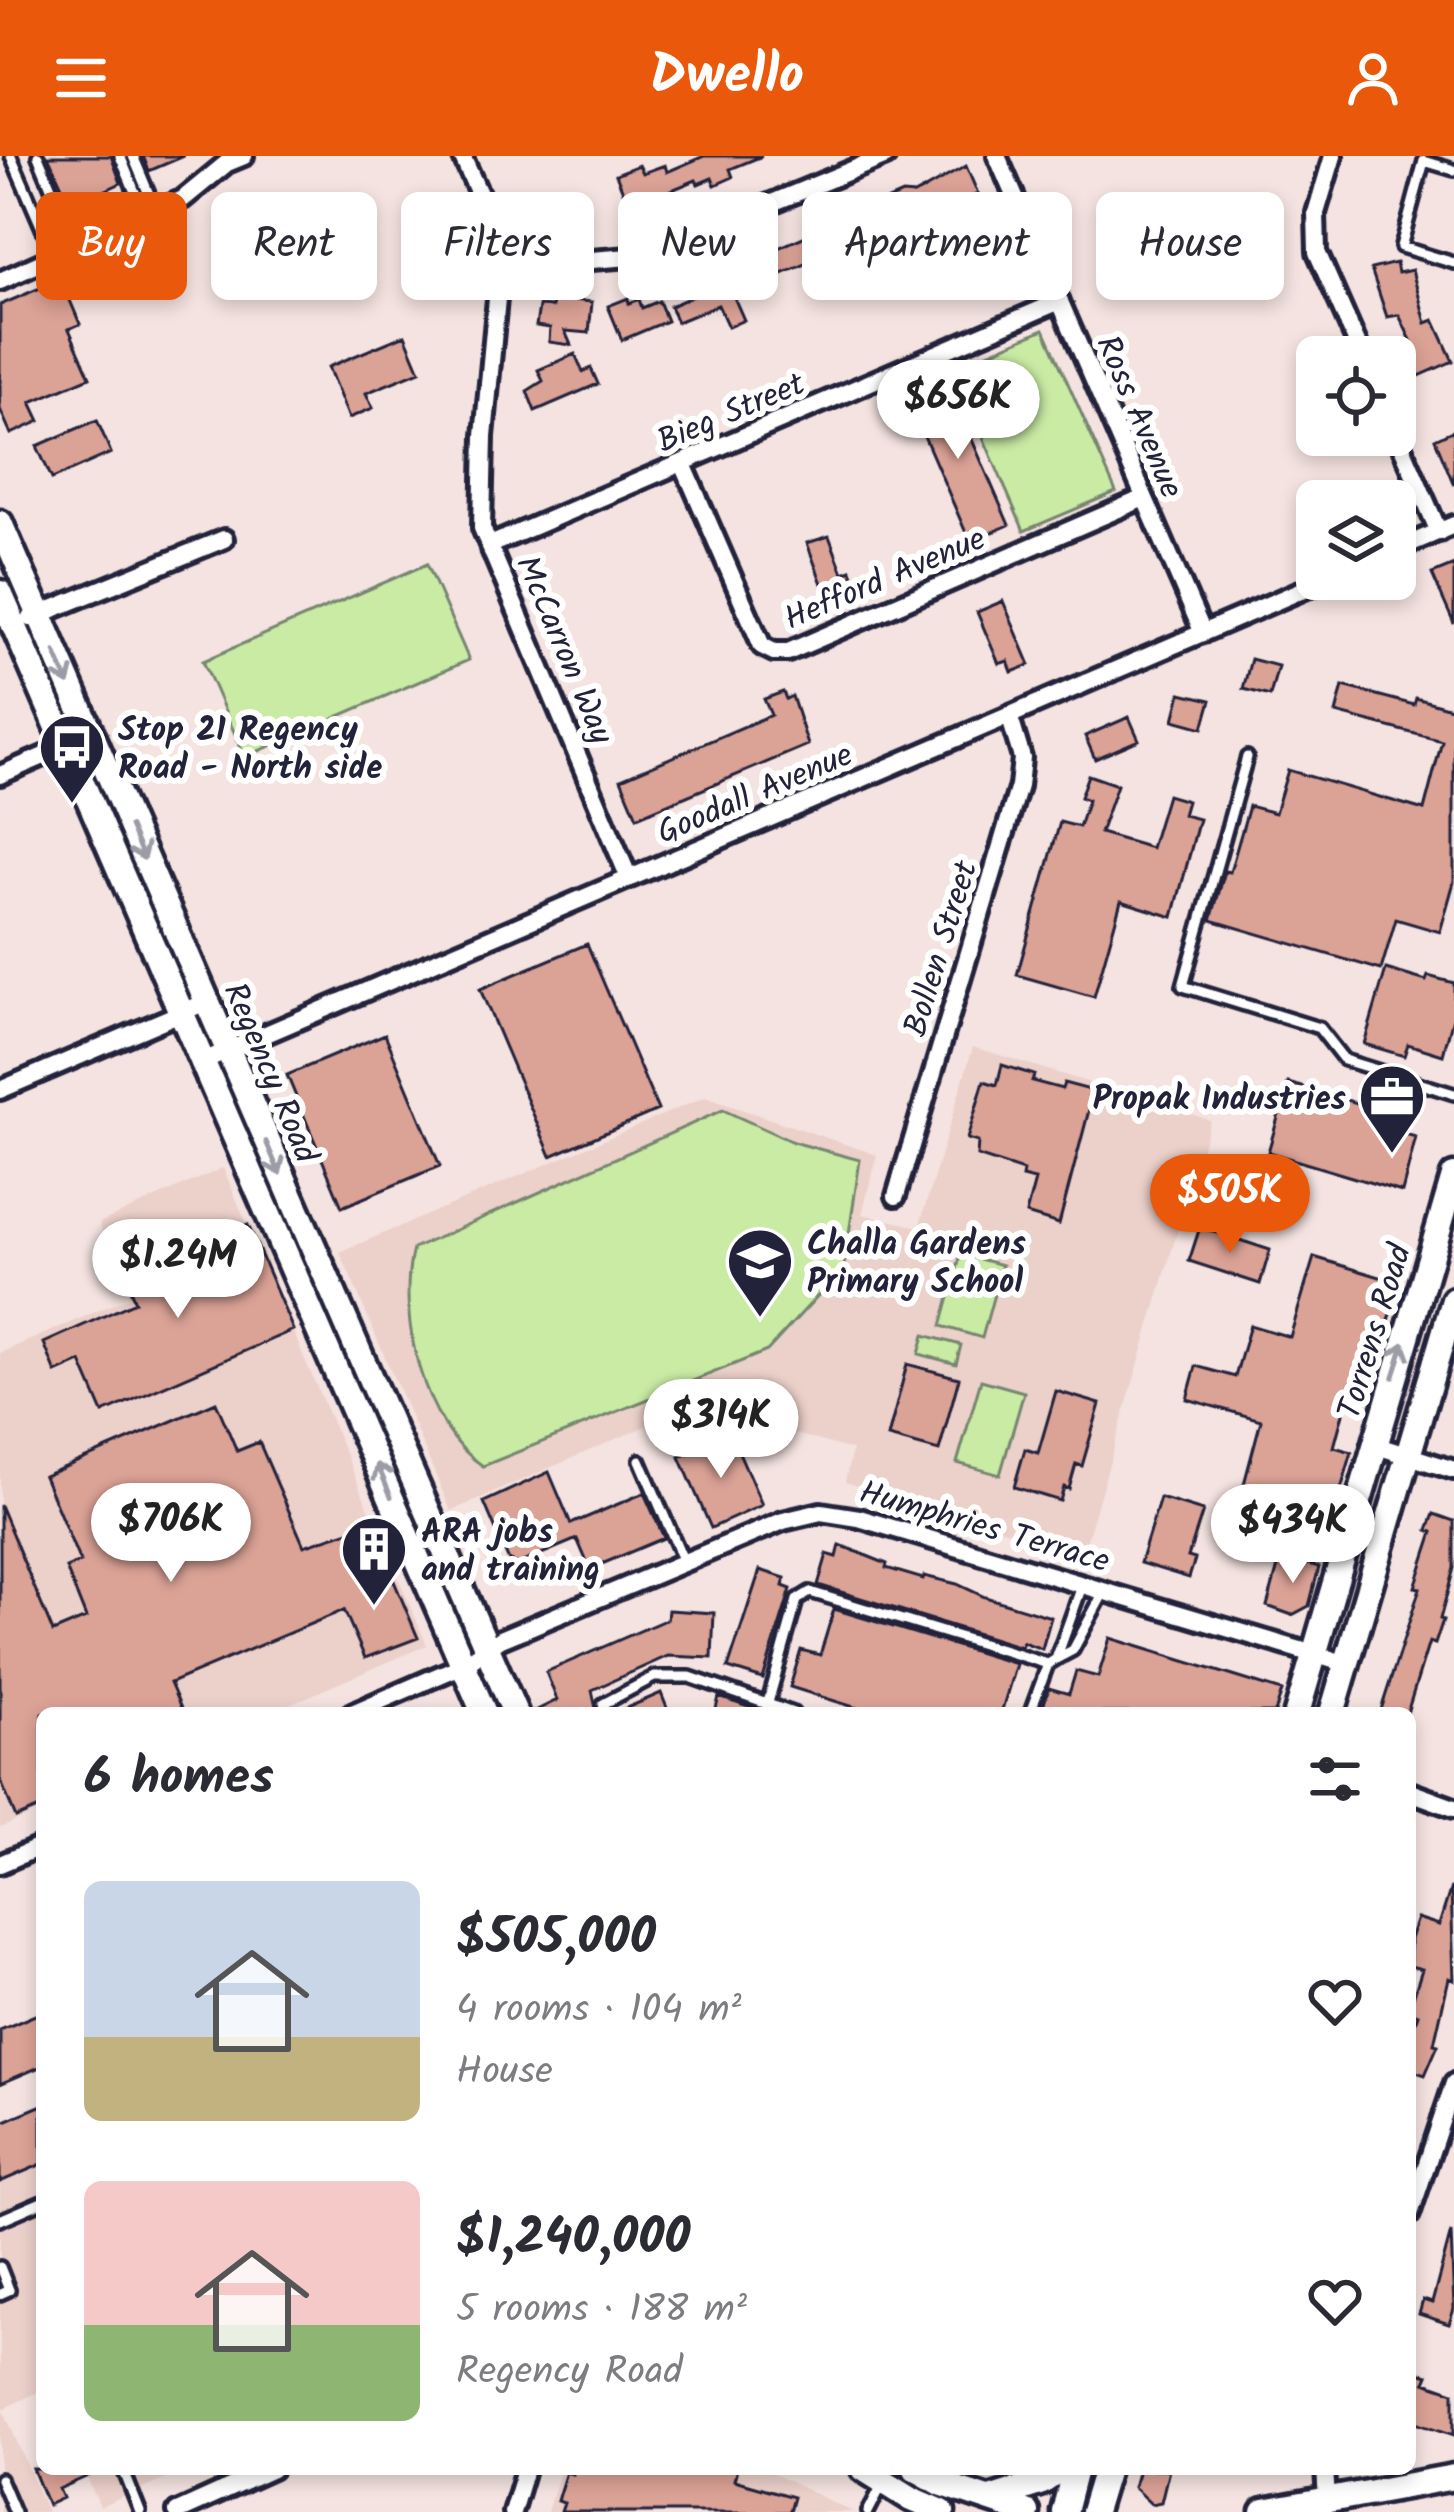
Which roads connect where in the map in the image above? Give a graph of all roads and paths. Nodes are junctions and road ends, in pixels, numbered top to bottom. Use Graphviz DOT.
graph roads {
  1 [pos="10,156"];
  2 [pos="38,156"];
  3 [pos="120,156"];
  4 [pos="133,156"];
  5 [pos="244,156"];
  6 [pos="462,156"];
  7 [pos="886,156"];
  8 [pos="997,156"];
  9 [pos="1333,156"];
  10 [pos="1454,170"];
  11 [pos="53,192"];
  12 [pos="140,192"];
  13 [pos="144,192"];
  14 [pos="478,192"];
  15 [pos="187,196"];
  16 [pos="36,215"];
  17 [pos="594,260"];
  18 [pos="1454,263"];
  19 [pos="36,264"];
  20 [pos="0,280"];
  21 [pos="497,300"];
  22 [pos="1060,301"];
  23 [pos="1354,336"];
  24 [pos="1408,456"];
  25 [pos="683,464"];
  26 [pos="1144,498"];
  27 [pos="0,523"];
  28 [pos="1446,528"];
  29 [pos="224,539"];
  30 [pos="1416,541"];
  31 [pos="490,545"];
  32 [pos="0,593"];
  33 [pos="1296,593"];
  34 [pos="40,615"];
  35 [pos="14,626"];
  36 [pos="1203,633"];
  37 [pos="1009,716"];
  38 [pos="91,736"];
  39 [pos="66,746"];
  40 [pos="1246,757"];
  41 [pos="0,775"];
  42 [pos="629,878"];
  43 [pos="206,1003"];
  44 [pos="181,1014"];
  45 [pos="227,1050"];
  46 [pos="203,1061"];
  47 [pos="0,1090"];
  48 [pos="1454,1094"];
  49 [pos="1454,1176"];
  50 [pos="896,1196"];
  51 [pos="1454,1300"];
  52 [pos="1374,1445"];
  53 [pos="1408,1455"];
  54 [pos="640,1460"];
  55 [pos="1454,1471"];
  56 [pos="684,1562"];
  57 [pos="1083,1584"];
  58 [pos="1105,1591"];
  59 [pos="486,1646"];
  60 [pos="1315,1654"];
  61 [pos="1052,1662"];
  62 [pos="1347,1664"];
  63 [pos="463,1665"];
  64 [pos="766,1706"];
  65 [pos="366,1707"];
  66 [pos="481,1707"];
  67 [pos="512,1707"];
  68 [pos="604,1707"];
  69 [pos="770,1707"];
  70 [pos="1033,1707"];
  71 [pos="1299,1707"];
  72 [pos="1334,1707"];
  73 [pos="1416,1794"];
  74 [pos="1454,1808"];
  75 [pos="36,1849"];
  76 [pos="0,1864"];
  77 [pos="1454,2083"];
  78 [pos="1416,2196"];
  79 [pos="36,2205"];
  80 [pos="0,2220"];
  81 [pos="0,2267"];
  82 [pos="0,2294"];
  83 [pos="125,2475"];
  84 [pos="259,2475"];
  85 [pos="522,2475"];
  86 [pos="927,2475"];
  87 [pos="1052,2475"];
  88 [pos="1073,2475"];
  89 [pos="1104,2475"];
  90 [pos="1325,2475"];
  91 [pos="874,2476"];
  92 [pos="1454,2477"];
  93 [pos="0,2480"];
  94 [pos="990,2499"];
  95 [pos="1327,2500"];
  96 [pos="14,2512"];
  97 [pos="140,2512"];
  98 [pos="177,2512"];
  99 [pos="512,2512"];
  100 [pos="868,2512"];
  101 [pos="942,2512"];
  102 [pos="1026,2512"];
  103 [pos="1064,2512"];
  104 [pos="1093,2512"];
  105 [pos="1264,2512"];
  1 -- 16 [label="lane"];
  2 -- 11 [label="lane"];
  3 -- 12 [label="lane"];
  4 -- 13 [label="lane"];
  5 -- 15 [label="street"];
  6 -- 14 [label="street, McCarron Way"];
  7 -- 17 [label="street"];
  8 -- 22 [label="street, Ross Avenue"];
  9 -- 23 [label="street"];
  10 -- 18 [label="lane"];
  19 -- 20 [label="street"];
  21 -- 31 [label="street, McCarron Way"];
  22 -- 25 [label="street, Bieg Street"];
  22 -- 26 [label="street, Ross Avenue"];
  24 -- 28 [label="street"];
  25 -- 26 [label="street, Hefford Avenue"];
  25 -- 31 [label="street, Bieg Street"];
  26 -- 36 [label="street, Ross Avenue"];
  27 -- 34 [label="main road, Regency Road"];
  28 -- 30 [label="street"];
  29 -- 34 [label="street"];
  31 -- 42 [label="street, McCarron Way"];
  32 -- 35 [label="main road, Regency Road"];
  33 -- 36 [label="street, Goodall Avenue"];
  34 -- 35 [label="street"];
  34 -- 38 [label="main road, Regency Road, one-way"];
  35 -- 39 [label="main road, Regency Road"];
  36 -- 37 [label="street, Goodall Avenue"];
  37 -- 42 [label="street, Goodall Avenue"];
  37 -- 50 [label="street, Bollen Street"];
  38 -- 39 [label="street"];
  38 -- 43 [label="main road, Regency Road, one-way"];
  39 -- 41 [label="street"];
  39 -- 44 [label="main road, Regency Road"];
  40 -- 48 [label="lane"];
  42 -- 45 [label="street, Goodall Avenue"];
  43 -- 44 [label="street"];
  43 -- 45 [label="main road, Regency Road"];
  44 -- 46 [label="main road, Regency Road"];
  44 -- 47 [label="street"];
  45 -- 46 [label="street, Goodall Avenue"];
  45 -- 59 [label="main road, Regency Road, one-way"];
  63 -- 46 [label="main road, Regency Road, one-way"];
  52 -- 49 [label="main road, Torrens Road, one-way"];
  51 -- 53 [label="main road, Torrens Road"];
  52 -- 53 [label="street"];
  52 -- 60 [label="main road, Torrens Road"];
  53 -- 55 [label="street"];
  53 -- 62 [label="main road, Torrens Road"];
  54 -- 56 [label="lane"];
  56 -- 57 [label="street, Humphries Terrace"];
  56 -- 59 [label="street, Humphries Terrace"];
  57 -- 58 [label="street, Humphries Terrace"];
  57 -- 61 [label="lane"];
  58 -- 60 [label="street, Humphries Terrace"];
  58 -- 61 [label="lane"];
  59 -- 63 [label="street, Humphries Terrace"];
  59 -- 67 [label="main road, Regency Road"];
  60 -- 62 [label="street, Humphries Terrace"];
  60 -- 71 [label="main road, Torrens Road"];
  61 -- 64 [label="lane"];
  61 -- 70 [label="lane"];
  62 -- 72 [label="main road, Torrens Road"];
  63 -- 65 [label="street, Humphries Terrace"];
  63 -- 66 [label="main road, Regency Road"];
  64 -- 68 [label="lane"];
  64 -- 69 [label="lane"];
  73 -- 74 [label="street"];
  75 -- 76 [label="street"];
  77 -- 78 [label="street"];
  79 -- 80 [label="lane"];
  81 -- 82 [label="lane"];
  83 -- 97 [label="lane"];
  84 -- 98 [label="street"];
  85 -- 99 [label="street"];
  86 -- 94 [label="main road"];
  87 -- 94 [label="main road"];
  88 -- 103 [label="main road"];
  89 -- 104 [label="main road"];
  90 -- 95 [label="street"];
  91 -- 100 [label="lane"];
  91 -- 101 [label="main road"];
  92 -- 95 [label="main road"];
  93 -- 96 [label="lane"];
  94 -- 102 [label="main road"];
  95 -- 105 [label="main road"];
}
